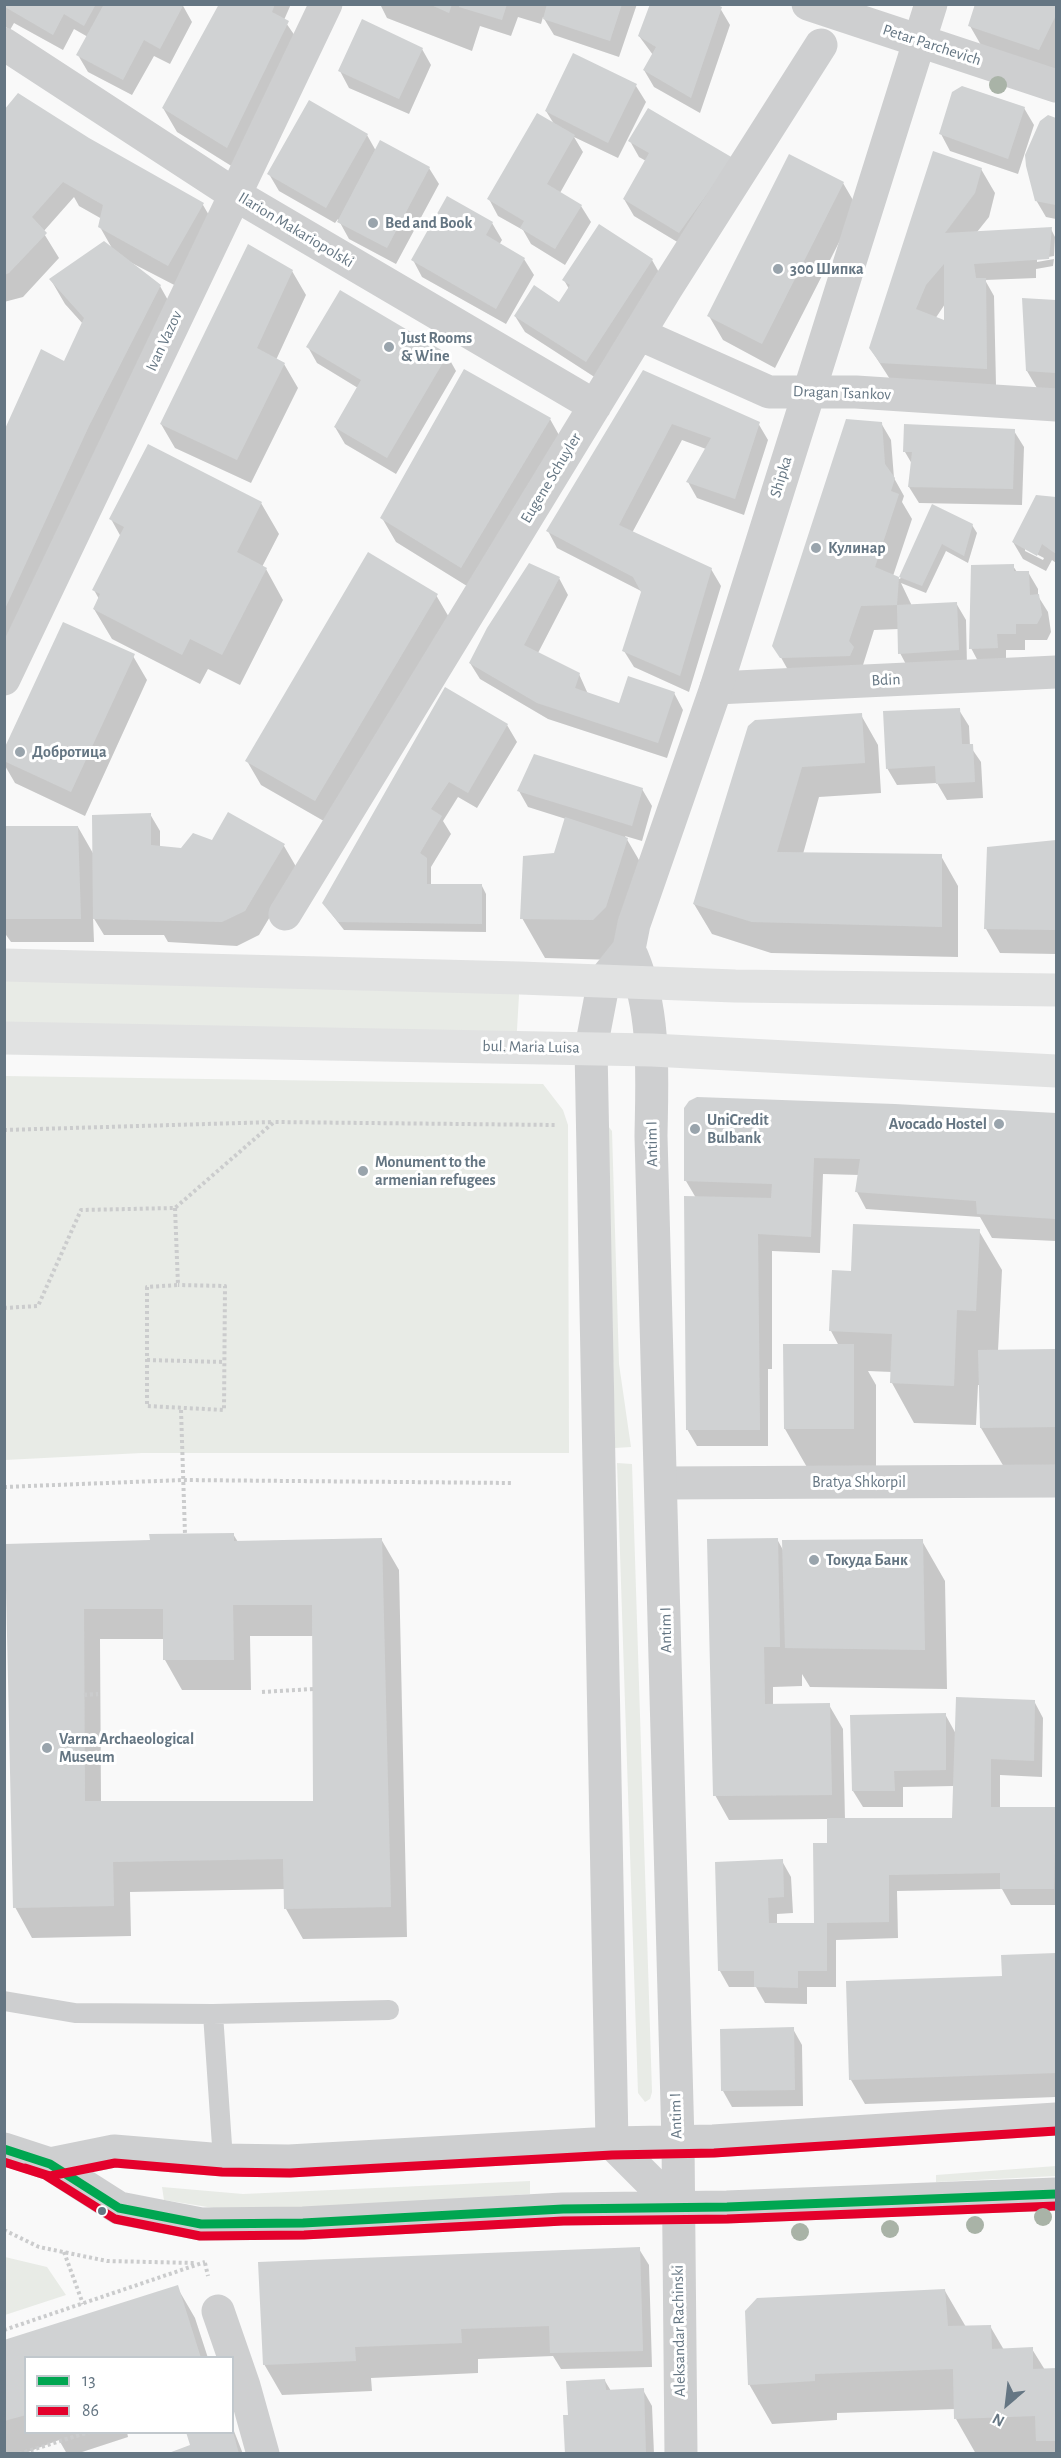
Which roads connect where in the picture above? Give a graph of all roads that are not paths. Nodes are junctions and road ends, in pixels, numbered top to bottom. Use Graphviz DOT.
graph roads {
  1 [pos="326,4"];
  2 [pos="808,4"];
  3 [pos="931,4"];
  4 [pos="919,40"];
  5 [pos="4,44"];
  6 [pos="821,45"];
  7 [pos="1056,86"];
  8 [pos="234,194"];
  9 [pos="639,334"];
  10 [pos="808,390"];
  11 [pos="1056,405"];
  12 [pos="594,406"];
  13 [pos="1056,672"];
  14 [pos="4,679"];
  15 [pos="716,688"];
  16 [pos="285,914"];
  17 [pos="629,949"];
  18 [pos="4,965"];
  19 [pos="604,980"];
  20 [pos="643,982"];
  21 [pos="1056,990"];
  22 [pos="4,1038"];
  23 [pos="591,1048"];
  24 [pos="652,1050"];
  25 [pos="1056,1071"];
  26 [pos="1056,1481"];
  27 [pos="662,1483"];
  28 [pos="4,2001"];
  29 [pos="388,2010"];
  30 [pos="213,2014"];
  31 [pos="1056,2119"];
  32 [pos="678,2142"];
  33 [pos="612,2144"];
  34 [pos="4,2149"];
  35 [pos="223,2160"];
  36 [pos="50,2164"];
  37 [pos="1056,2194"];
  38 [pos="677,2208"];
  39 [pos="218,2311"];
  40 [pos="234,2356"];
  41 [pos="234,2357"];
  42 [pos="263,2454"];
  43 [pos="681,2454"];
  1 -- 8 [label="street, Ivan Vazov"];
  2 -- 4 [label="street, Petar Parchevich"];
  3 -- 4 [label="street, Shipka"];
  4 -- 7 [label="street, Petar Parchevich"];
  4 -- 10 [label="street, Shipka"];
  5 -- 8 [label="street, Ilarion Makariopolski"];
  6 -- 9 [label="street, Eugene Schuyler"];
  8 -- 12 [label="street, Ilarion Makariopolski"];
  8 -- 14 [label="street, Ivan Vazov"];
  9 -- 10 [label="street, Dragan Tsankov"];
  9 -- 12 [label="street, Eugene Schuyler"];
  10 -- 11 [label="street, Dragan Tsankov"];
  10 -- 15 [label="street, Shipka"];
  12 -- 16 [label="street, Eugene Schuyler"];
  13 -- 15 [label="street, Bdin"];
  15 -- 17 [label="street, Shipka"];
  17 -- 19 [label="street"];
  17 -- 20 [label="street, Antim I"];
  18 -- 19 [label="main road"];
  19 -- 20 [label="main road"];
  19 -- 23 [label="street"];
  20 -- 21 [label="main road"];
  20 -- 24 [label="street, Antim I"];
  22 -- 23 [label="main road, bul. Maria Luisa"];
  23 -- 24 [label="main road, bul. Maria Luisa"];
  23 -- 33 [label="street"];
  24 -- 25 [label="main road, bul. Maria Luisa"];
  24 -- 27 [label="street, Antim I"];
  26 -- 27 [label="street, Bratya Shkorpil"];
  27 -- 32 [label="street, Antim I"];
  28 -- 30 [label="lane"];
  29 -- 30 [label="lane"];
  30 -- 35 [label="lane"];
  31 -- 32 [label="street"];
  32 -- 33 [label="street"];
  32 -- 38 [label="street, Antim I"];
  33 -- 35 [label="street"];
  33 -- 38 [label="street"];
  34 -- 36 [label="street"];
  35 -- 36 [label="street"];
  36 -- 38 [label="street"];
  37 -- 38 [label="street"];
  38 -- 43 [label="street, Aleksandar Rachinski"];
  39 -- 40 [label="street"];
  41 -- 42 [label="street"];
}
